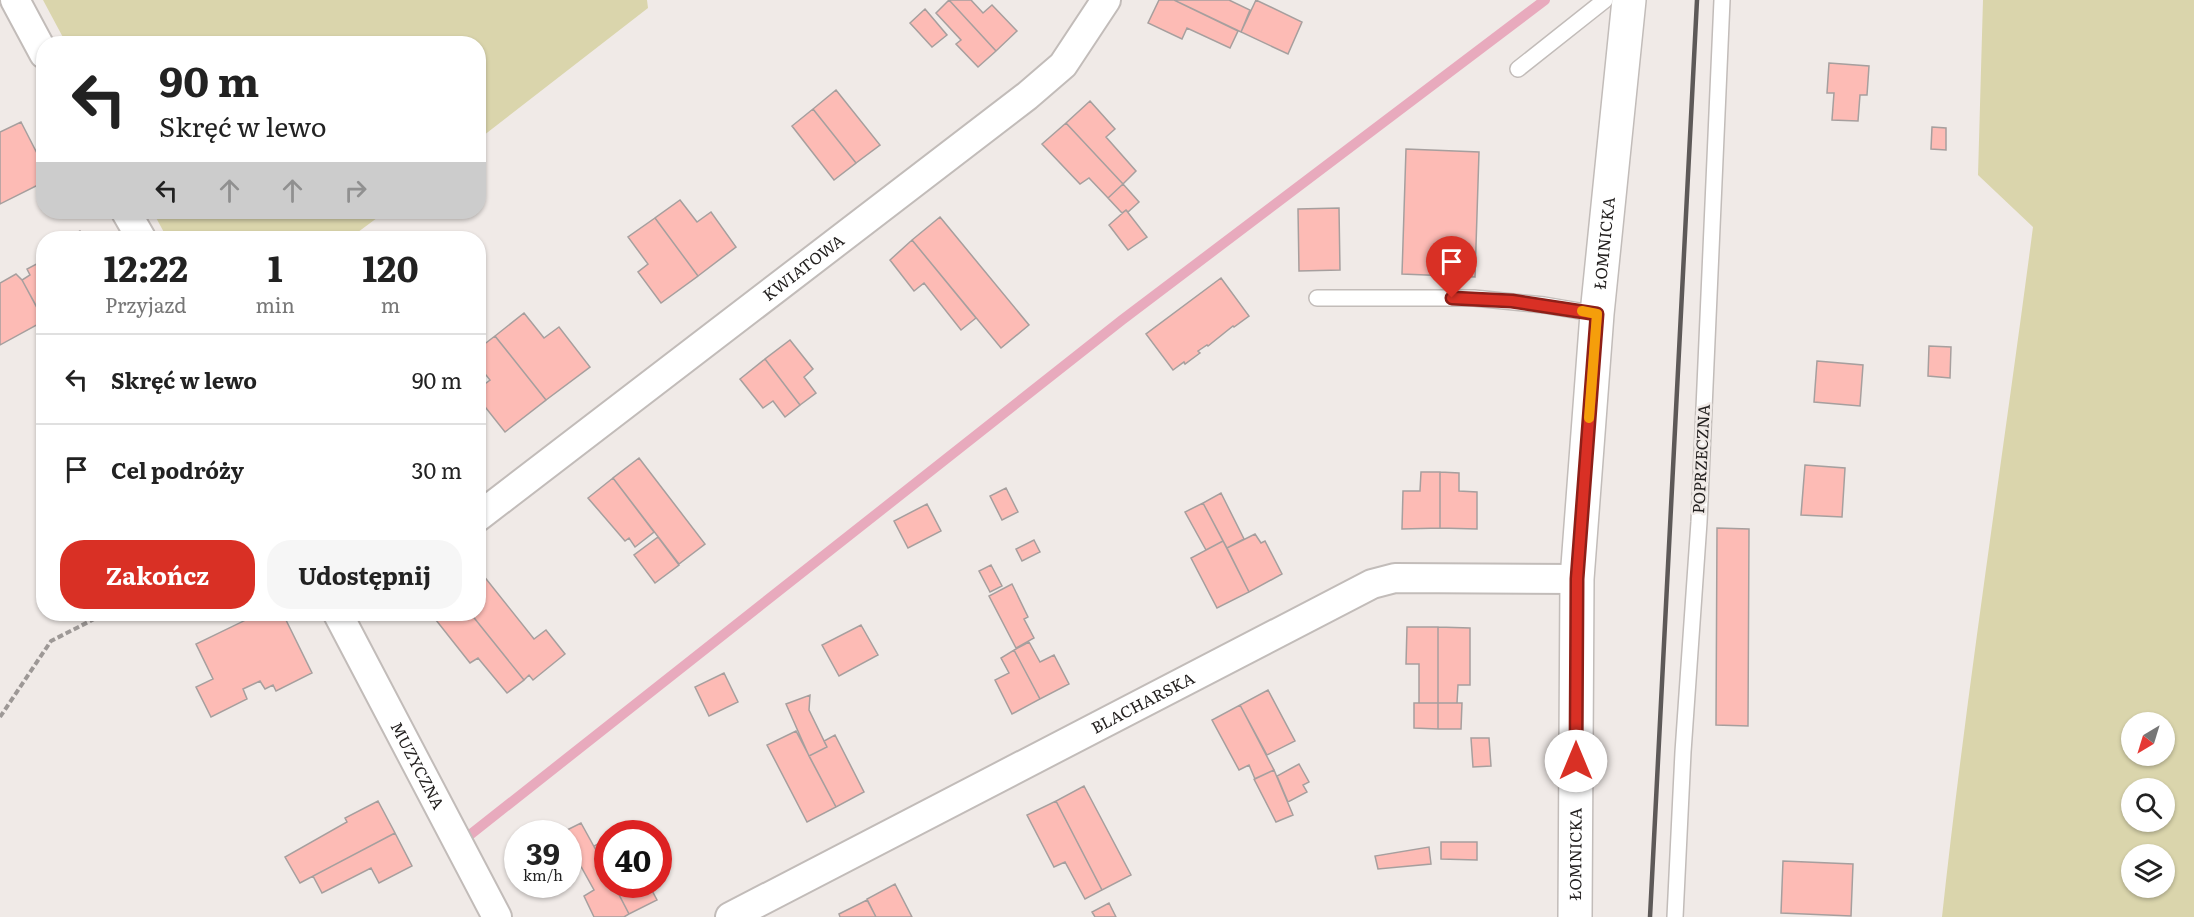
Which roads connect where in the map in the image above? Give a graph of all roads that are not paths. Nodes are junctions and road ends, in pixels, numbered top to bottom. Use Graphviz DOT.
graph roads {
  1 [pos="15,0"];
  2 [pos="1106,0"];
  3 [pos="1605,0"];
  4 [pos="1629,0"];
  5 [pos="1722,0"];
  6 [pos="36,39"];
  7 [pos="1518,69"];
  8 [pos="1317,298"];
  9 [pos="1597,314"];
  10 [pos="486,511"];
  11 [pos="1577,579"];
  12 [pos="347,621"];
  13 [pos="496,917"];
  14 [pos="730,917"];
  15 [pos="1575,917"];
  16 [pos="1675,917"];
  1 -- 6 [label="street"];
  2 -- 10 [label="street, KWIATOWA"];
  3 -- 7 [label="lane"];
  4 -- 9 [label="street, ŁOMNICKA"];
  5 -- 16 [label="lane, POPRZECZNA"];
  8 -- 9 [label="lane"];
  9 -- 11 [label="street, ŁOMNICKA"];
  11 -- 14 [label="street, BLACHARSKA"];
  11 -- 15 [label="street, ŁOMNICKA"];
  12 -- 13 [label="street, MUZYCZNA"];
}
